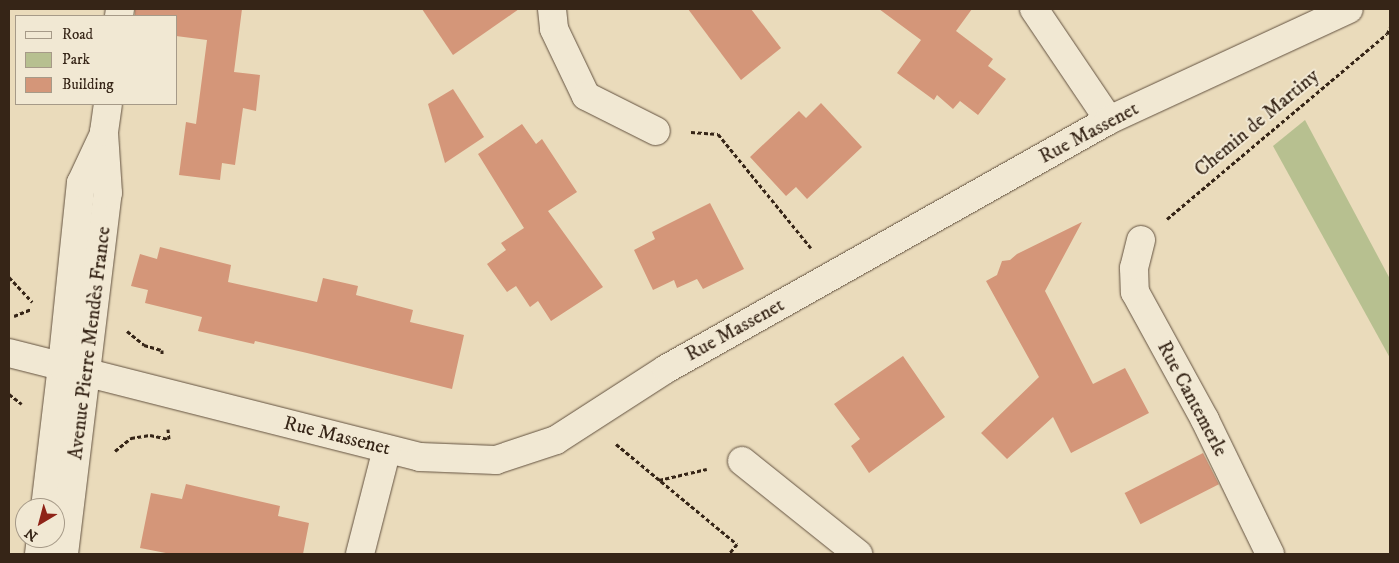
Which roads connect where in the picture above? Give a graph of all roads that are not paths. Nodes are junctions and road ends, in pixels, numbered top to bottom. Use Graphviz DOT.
graph roads {
  1 [pos="552,9"];
  2 [pos="1034,9"];
  3 [pos="1349,9"];
  4 [pos="108,105"];
  5 [pos="1109,120"];
  6 [pos="656,131"];
  7 [pos="1141,240"];
  8 [pos="9,353"];
  9 [pos="74,369"];
  10 [pos="386,449"];
  11 [pos="742,461"];
  12 [pos="47,498"];
  13 [pos="64,554"];
  14 [pos="360,554"];
  15 [pos="858,554"];
  16 [pos="1270,554"];
  1 -- 6 [label="street"];
  2 -- 5 [label="street"];
  3 -- 5 [label="street, Rue Massenet"];
  4 -- 9 [label="street, Avenue Pierre Mendès France"];
  5 -- 10 [label="street, Rue Massenet"];
  7 -- 16 [label="street, Rue Cantemerle"];
  8 -- 9 [label="street, Rue Massenet"];
  9 -- 10 [label="street, Rue Massenet"];
  9 -- 12 [label="street, Avenue Pierre Mendès France"];
  9 -- 13 [label="street, Avenue Pierre Mendès France"];
  10 -- 14 [label="street"];
  11 -- 15 [label="street"];
}
